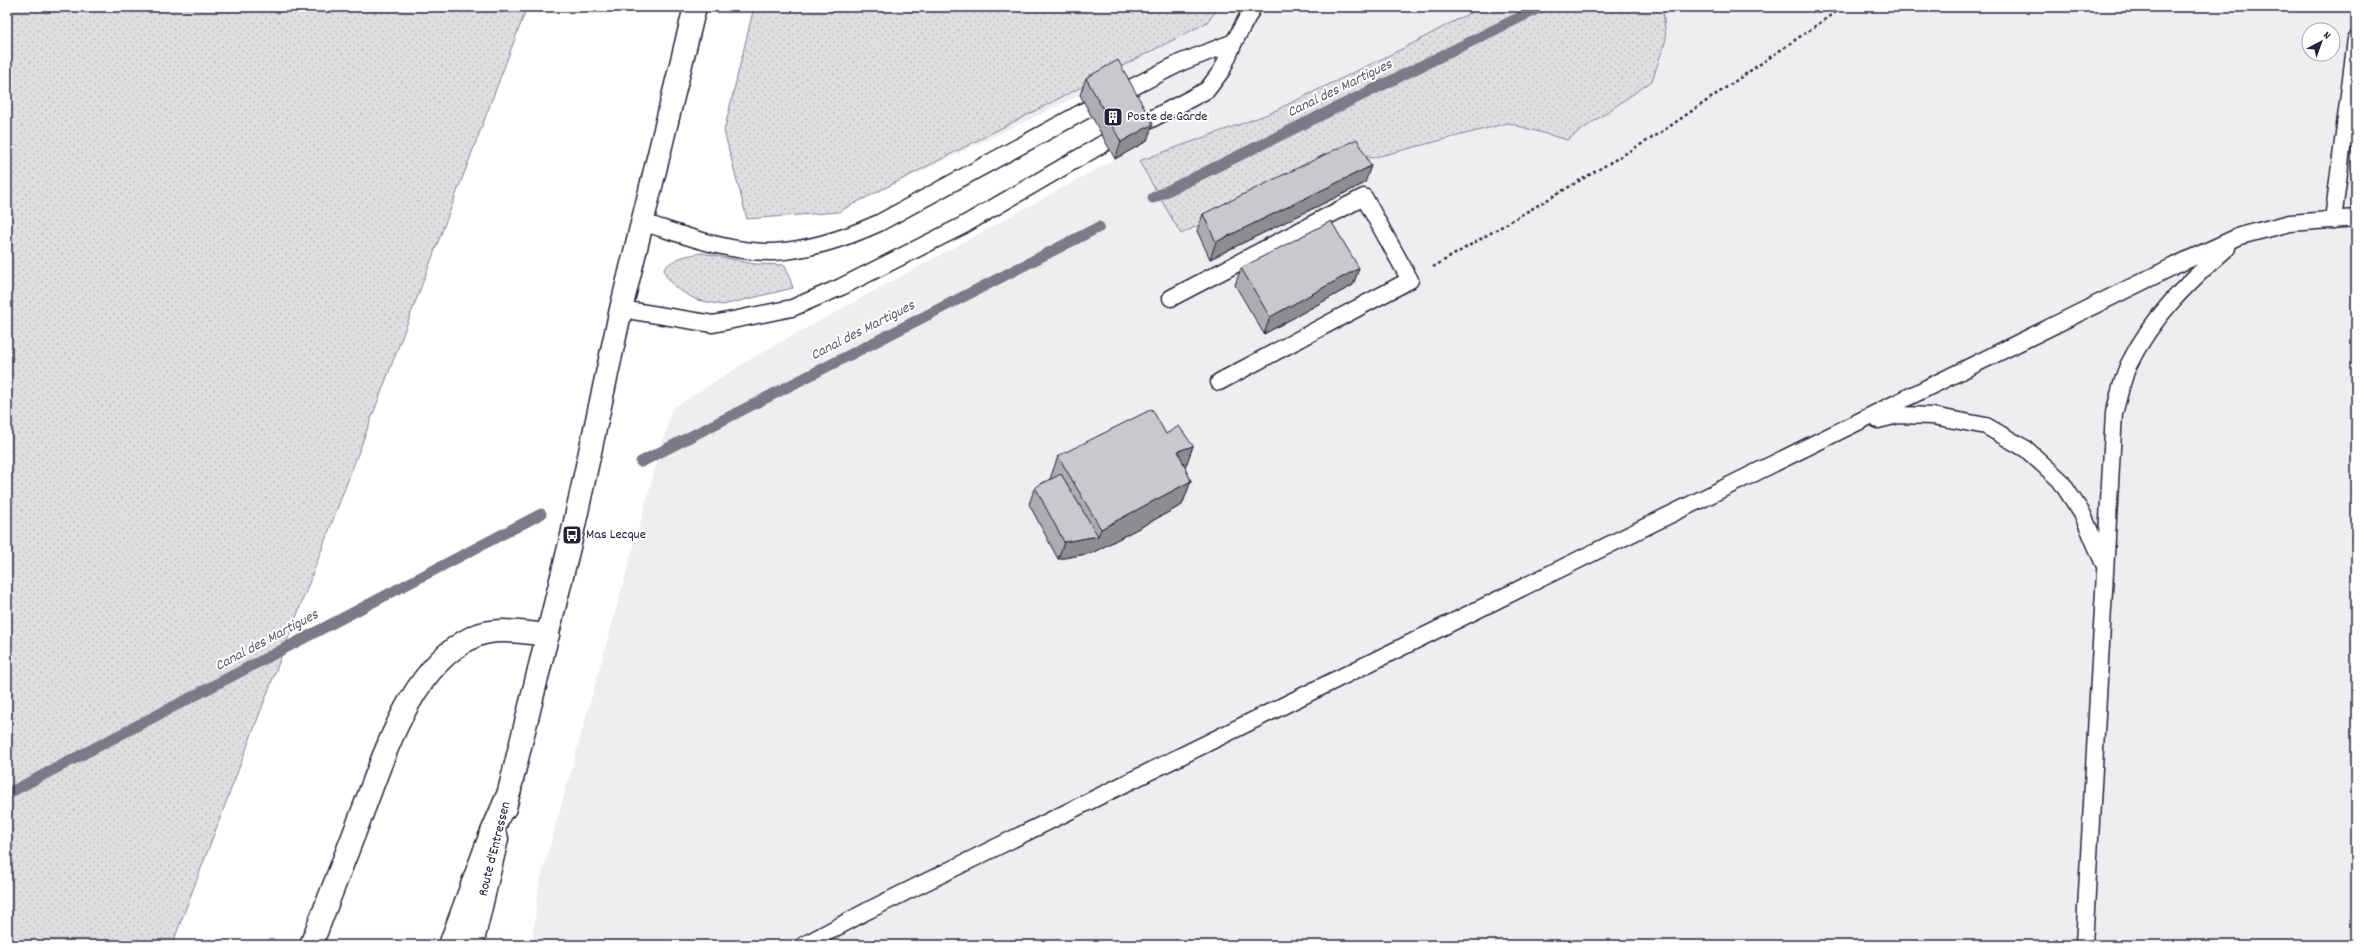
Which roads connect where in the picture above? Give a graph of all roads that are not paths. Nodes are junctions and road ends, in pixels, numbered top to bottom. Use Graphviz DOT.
graph roads {
  1 [pos="695,7"];
  2 [pos="1253,7"];
  3 [pos="2356,39"];
  4 [pos="1234,42"];
  5 [pos="1121,93"];
  6 [pos="1088,109"];
  7 [pos="1138,126"];
  8 [pos="1106,142"];
  9 [pos="2356,218"];
  10 [pos="2333,220"];
  11 [pos="642,222"];
  12 [pos="2240,236"];
  13 [pos="1171,298"];
  14 [pos="621,309"];
  15 [pos="1219,382"];
  16 [pos="1844,429"];
  17 [pos="2104,566"];
  18 [pos="548,635"];
  19 [pos="510,790"];
  20 [pos="867,911"];
  21 [pos="311,945"];
  22 [pos="450,945"];
  23 [pos="472,945"];
  24 [pos="804,945"];
  25 [pos="821,945"];
  26 [pos="2084,945"];
  1 -- 11 [label="main road, Route d'Entressen"];
  2 -- 4 [label="lane"];
  3 -- 10 [label="lane"];
  4 -- 5 [label="lane"];
  4 -- 7 [label="lane"];
  6 -- 11 [label="lane"];
  8 -- 14 [label="lane"];
  9 -- 10 [label="lane"];
  10 -- 12 [label="lane"];
  11 -- 14 [label="main road, Route d'Entressen"];
  12 -- 16 [label="lane"];
  12 -- 17 [label="lane"];
  13 -- 15 [label="lane"];
  14 -- 18 [label="main road, Route d'Entressen"];
  16 -- 17 [label="lane"];
  16 -- 20 [label="lane"];
  17 -- 26 [label="lane"];
  18 -- 19 [label="main road, Route d'Entressen"];
  18 -- 21 [label="main road"];
  19 -- 22 [label="main road"];
  19 -- 23 [label="main road, Route d'Entressen"];
  20 -- 24 [label="lane"];
  20 -- 25 [label="lane"];
}
